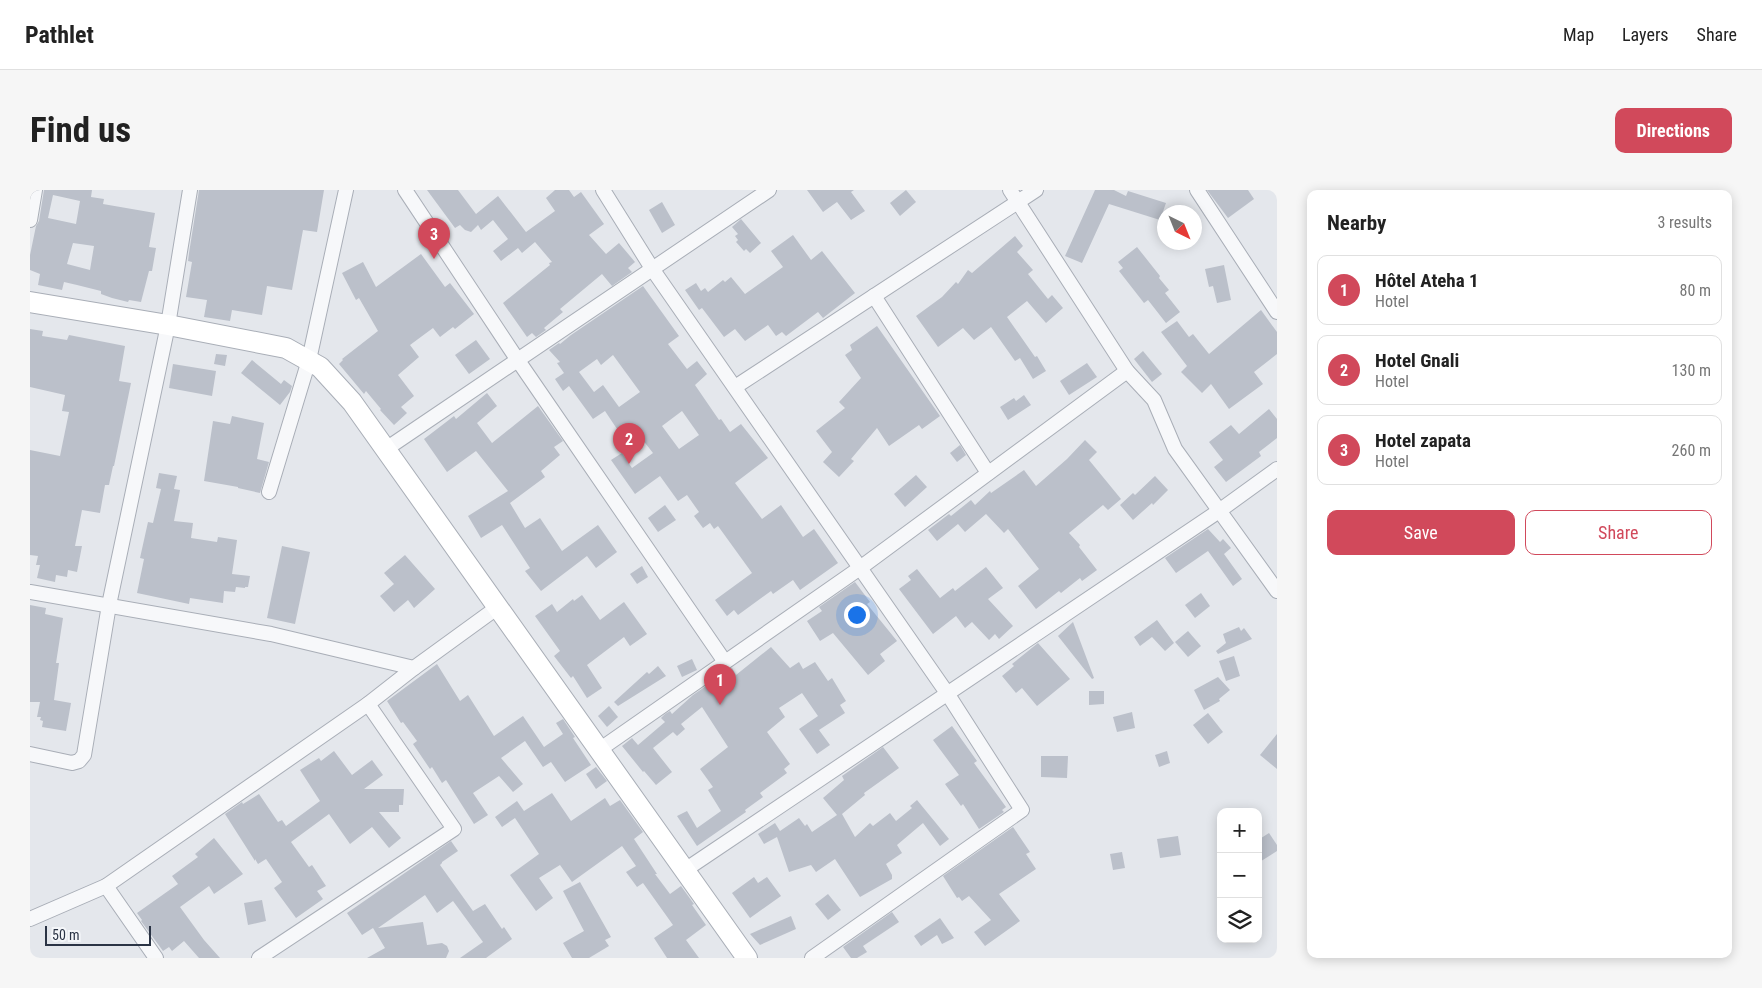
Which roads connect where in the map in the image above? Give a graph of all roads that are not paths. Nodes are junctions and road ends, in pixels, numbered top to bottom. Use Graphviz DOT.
graph roads {
  1 [pos="35,190"];
  2 [pos="190,190"];
  3 [pos="346,190"];
  4 [pos="405,190"];
  5 [pos="603,190"];
  6 [pos="769,190"];
  7 [pos="1010,190"];
  8 [pos="1036,190"];
  9 [pos="1197,190"];
  10 [pos="1018,202"];
  11 [pos="30,220"];
  12 [pos="653,270"];
  13 [pos="874,296"];
  14 [pos="30,302"];
  15 [pos="1277,312"];
  16 [pos="168,325"];
  17 [pos="517,359"];
  18 [pos="309,360"];
  19 [pos="1127,371"];
  20 [pos="735,387"];
  21 [pos="386,449"];
  22 [pos="1277,469"];
  23 [pos="988,473"];
  24 [pos="269,492"];
  25 [pos="1219,511"];
  26 [pos="860,568"];
  27 [pos="1277,591"];
  28 [pos="30,592"];
  29 [pos="109,605"];
  30 [pos="498,607"];
  31 [pos="724,662"];
  32 [pos="414,668"];
  33 [pos="947,692"];
  34 [pos="368,704"];
  35 [pos="599,750"];
  36 [pos="30,754"];
  37 [pos="685,870"];
  38 [pos="106,886"];
  39 [pos="30,919"];
  40 [pos="156,958"];
  41 [pos="259,958"];
  42 [pos="747,958"];
  43 [pos="812,958"];
  1 -- 11 [label="street"];
  2 -- 16 [label="street"];
  3 -- 18 [label="street"];
  4 -- 17 [label="street"];
  5 -- 12 [label="street"];
  6 -- 12 [label="street"];
  7 -- 10 [label="street"];
  8 -- 10 [label="street"];
  9 -- 15 [label="street"];
  10 -- 13 [label="street"];
  10 -- 19 [label="street"];
  12 -- 17 [label="street"];
  12 -- 20 [label="street"];
  13 -- 20 [label="street"];
  13 -- 23 [label="street"];
  14 -- 16 [label="street"];
  16 -- 18 [label="street"];
  16 -- 29 [label="street"];
  17 -- 21 [label="street"];
  17 -- 31 [label="street"];
  18 -- 21 [label="street"];
  18 -- 24 [label="street"];
  19 -- 23 [label="street"];
  19 -- 25 [label="street"];
  20 -- 26 [label="street"];
  21 -- 30 [label="street"];
  22 -- 25 [label="street"];
  23 -- 26 [label="street"];
  25 -- 27 [label="street"];
  25 -- 33 [label="street"];
  26 -- 31 [label="street"];
  26 -- 33 [label="street"];
  28 -- 29 [label="street"];
  29 -- 32 [label="street"];
  29 -- 36 [label="street"];
  30 -- 32 [label="street"];
  30 -- 35 [label="street"];
  31 -- 35 [label="street"];
  32 -- 34 [label="street"];
  33 -- 37 [label="street"];
  33 -- 43 [label="street"];
  34 -- 38 [label="street"];
  34 -- 41 [label="street"];
  35 -- 37 [label="street"];
  37 -- 42 [label="street"];
  38 -- 39 [label="street"];
  38 -- 40 [label="street"];
}
